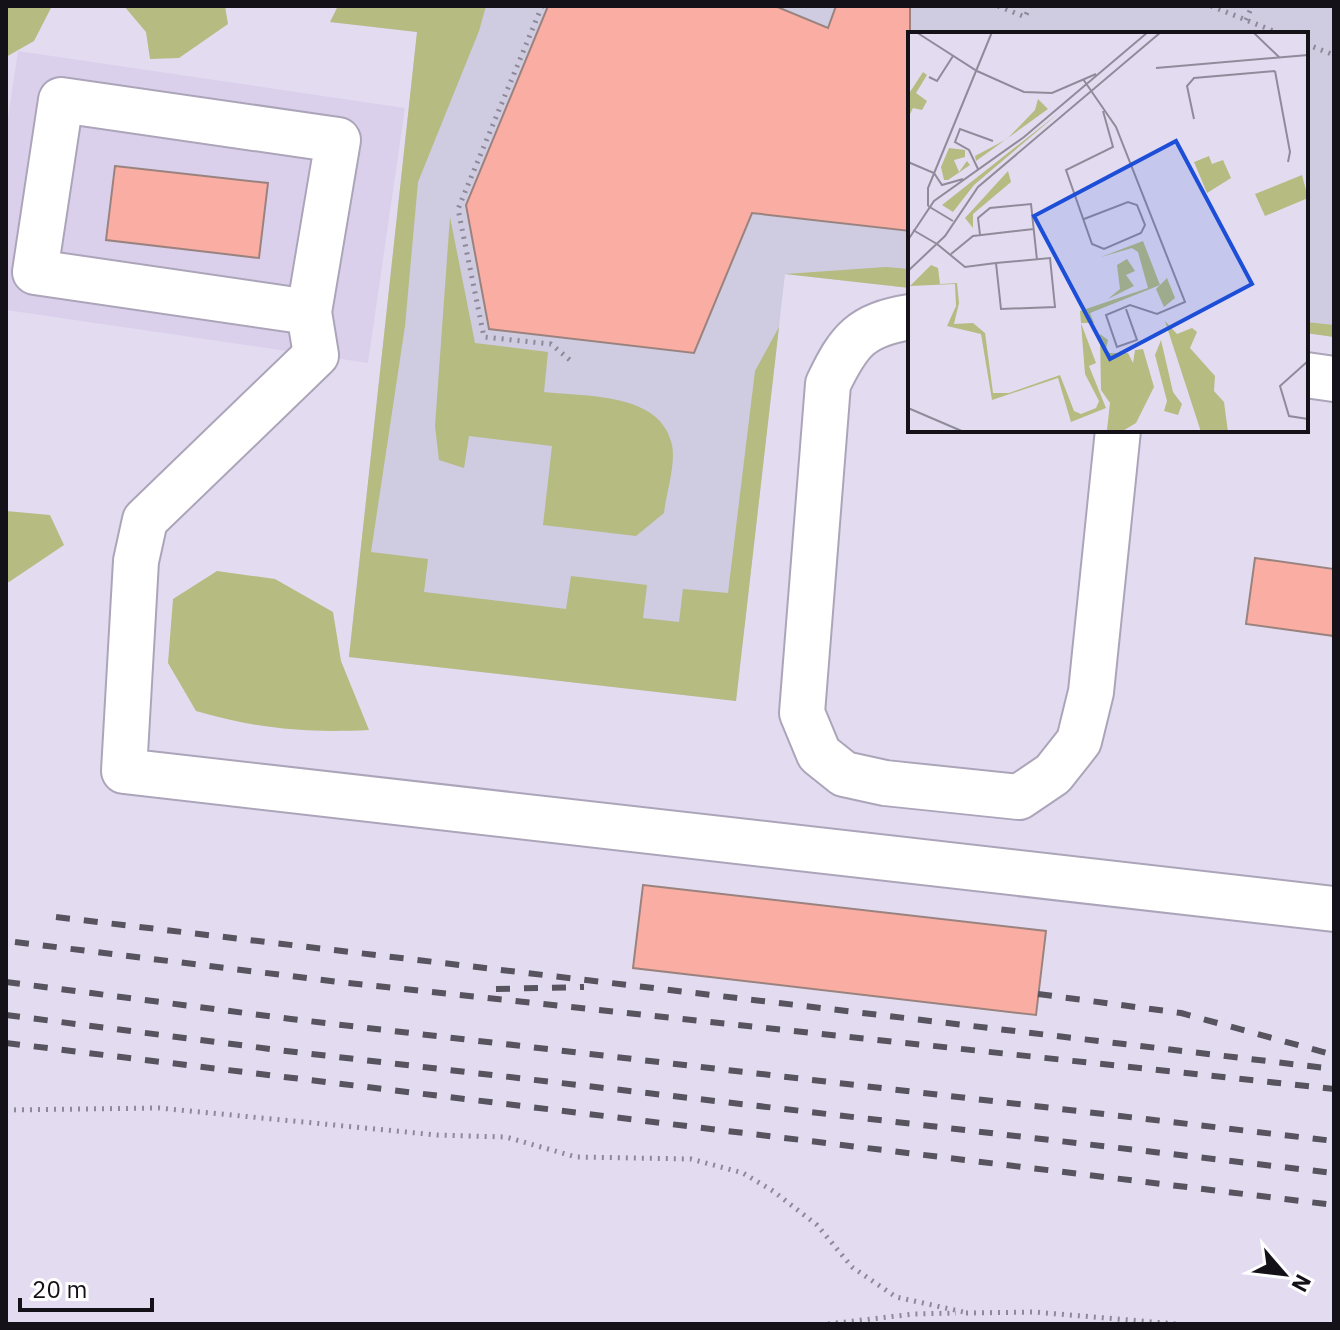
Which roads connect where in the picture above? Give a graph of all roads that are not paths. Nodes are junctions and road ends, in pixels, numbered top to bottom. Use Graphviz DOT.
graph roads {
  1 [pos="309,312"];
  2 [pos="908,317"];
  3 [pos="1308,375"];
  4 [pos="1334,379"];
  5 [pos="1118,432"];
  6 [pos="1334,909"];
  1 -- 1 [label="lane"];
  1 -- 6 [label="lane"];
  2 -- 5 [label="lane"];
  3 -- 4 [label="lane"];
}
